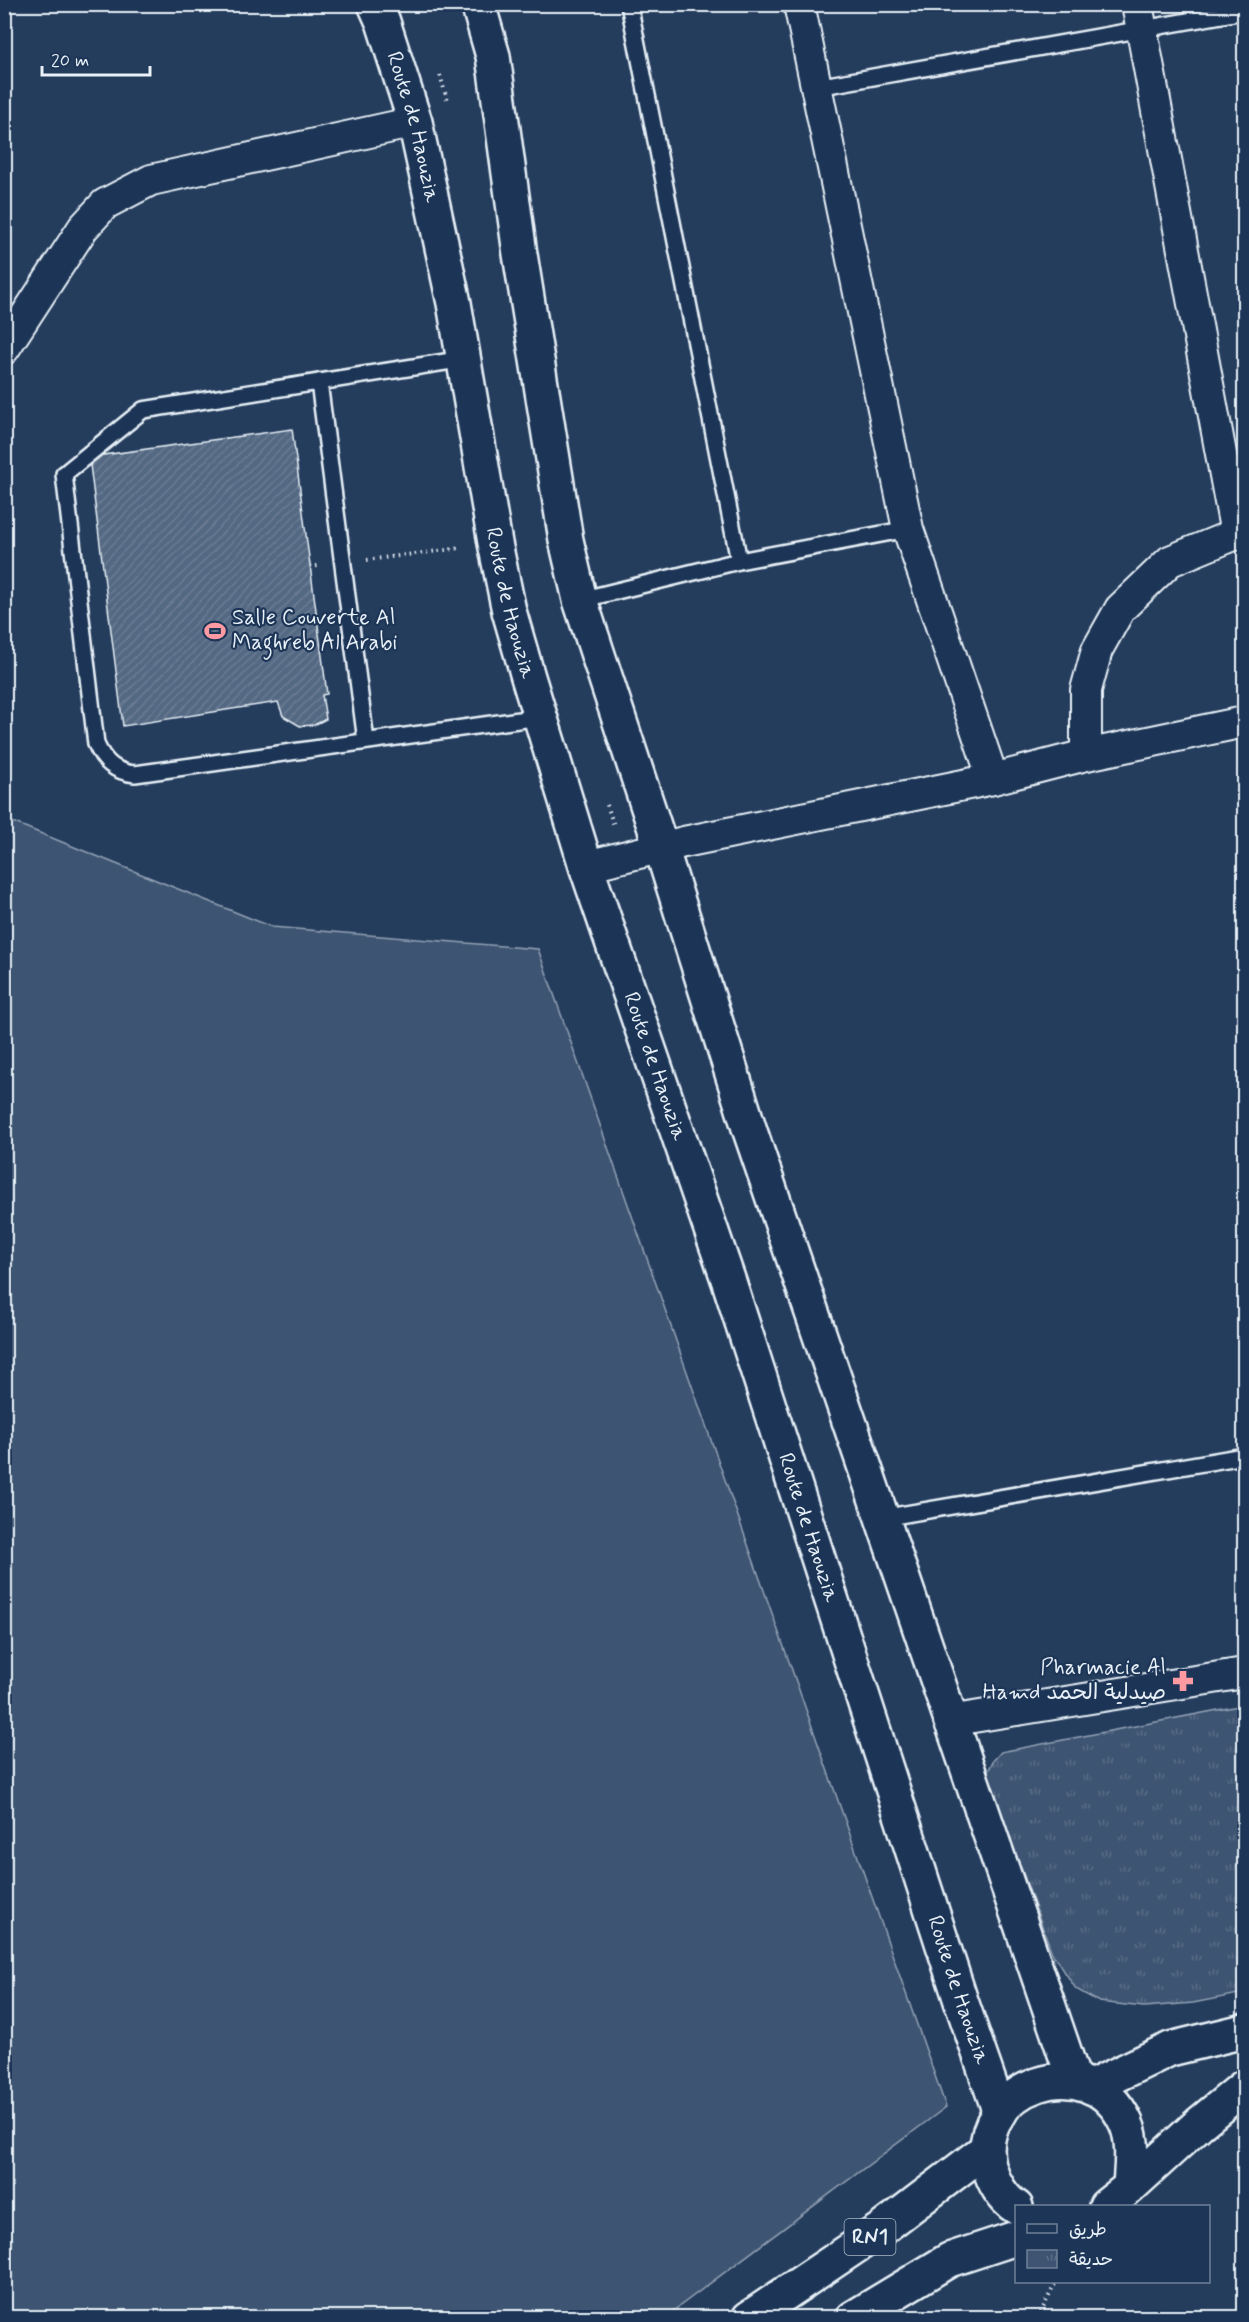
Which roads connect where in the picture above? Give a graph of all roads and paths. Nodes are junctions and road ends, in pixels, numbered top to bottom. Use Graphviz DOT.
graph roads {
  1 [pos="375,4"];
  2 [pos="478,4"];
  3 [pos="628,4"];
  4 [pos="799,4"];
  5 [pos="1245,11"];
  6 [pos="1139,17"];
  7 [pos="817,87"];
  8 [pos="414,122"];
  9 [pos="4,349"];
  10 [pos="464,359"];
  11 [pos="319,382"];
  12 [pos="908,529"];
  13 [pos="1240,534"];
  14 [pos="495,543"];
  15 [pos="739,561"];
  16 [pos="343,563"];
  17 [pos="310,567"];
  18 [pos="580,600"];
  19 [pos="540,717"];
  20 [pos="1245,722"];
  21 [pos="366,741"];
  22 [pos="1086,755"];
  23 [pos="993,779"];
  24 [pos="661,848"];
  25 [pos="586,866"];
  26 [pos="1245,1456"];
  27 [pos="882,1518"];
  28 [pos="1245,1673"];
  29 [pos="950,1721"];
  30 [pos="1245,2031"];
  31 [pos="1082,2084"];
  32 [pos="1245,2087"];
  33 [pos="1000,2113"];
  34 [pos="986,2150"];
  35 [pos="1118,2197"];
  36 [pos="1015,2206"];
  37 [pos="1015,2239"];
  38 [pos="1056,2283"];
  39 [pos="749,2318"];
  40 [pos="853,2318"];
  41 [pos="1038,2318"];
  1 -- 8 [label="street, Route de Haouzia"];
  2 -- 18 [label="street"];
  3 -- 15 [label="lane"];
  4 -- 7 [label="street"];
  5 -- 6 [label="lane"];
  6 -- 7 [label="lane"];
  6 -- 13 [label="street"];
  7 -- 12 [label="street"];
  8 -- 9 [label="street"];
  8 -- 10 [label="street, Route de Haouzia"];
  10 -- 11 [label="lane"];
  10 -- 14 [label="street, Route de Haouzia"];
  11 -- 16 [label="lane"];
  11 -- 21 [label="lane"];
  12 -- 15 [label="lane"];
  12 -- 23 [label="street"];
  13 -- 22 [label="street"];
  14 -- 16 [label="path"];
  14 -- 19 [label="street, Route de Haouzia"];
  15 -- 18 [label="lane"];
  16 -- 17 [label="path"];
  16 -- 21 [label="lane"];
  18 -- 24 [label="street"];
  19 -- 21 [label="lane"];
  19 -- 25 [label="street, Route de Haouzia"];
  20 -- 22 [label="street"];
  22 -- 23 [label="street"];
  23 -- 24 [label="street"];
  24 -- 25 [label="street"];
  24 -- 27 [label="street"];
  25 -- 33 [label="street, Route de Haouzia"];
  26 -- 27 [label="lane"];
  27 -- 29 [label="street"];
  28 -- 29 [label="street"];
  29 -- 31 [label="street"];
  30 -- 31 [label="street"];
  31 -- 33 [label="street"];
  31 -- 35 [label="street"];
  32 -- 35 [label="street"];
  33 -- 34 [label="street"];
  34 -- 36 [label="street"];
  34 -- 39 [label="street, RN1"];
  37 -- 40 [label="street, RN1"];
  38 -- 41 [label="path"];
}
